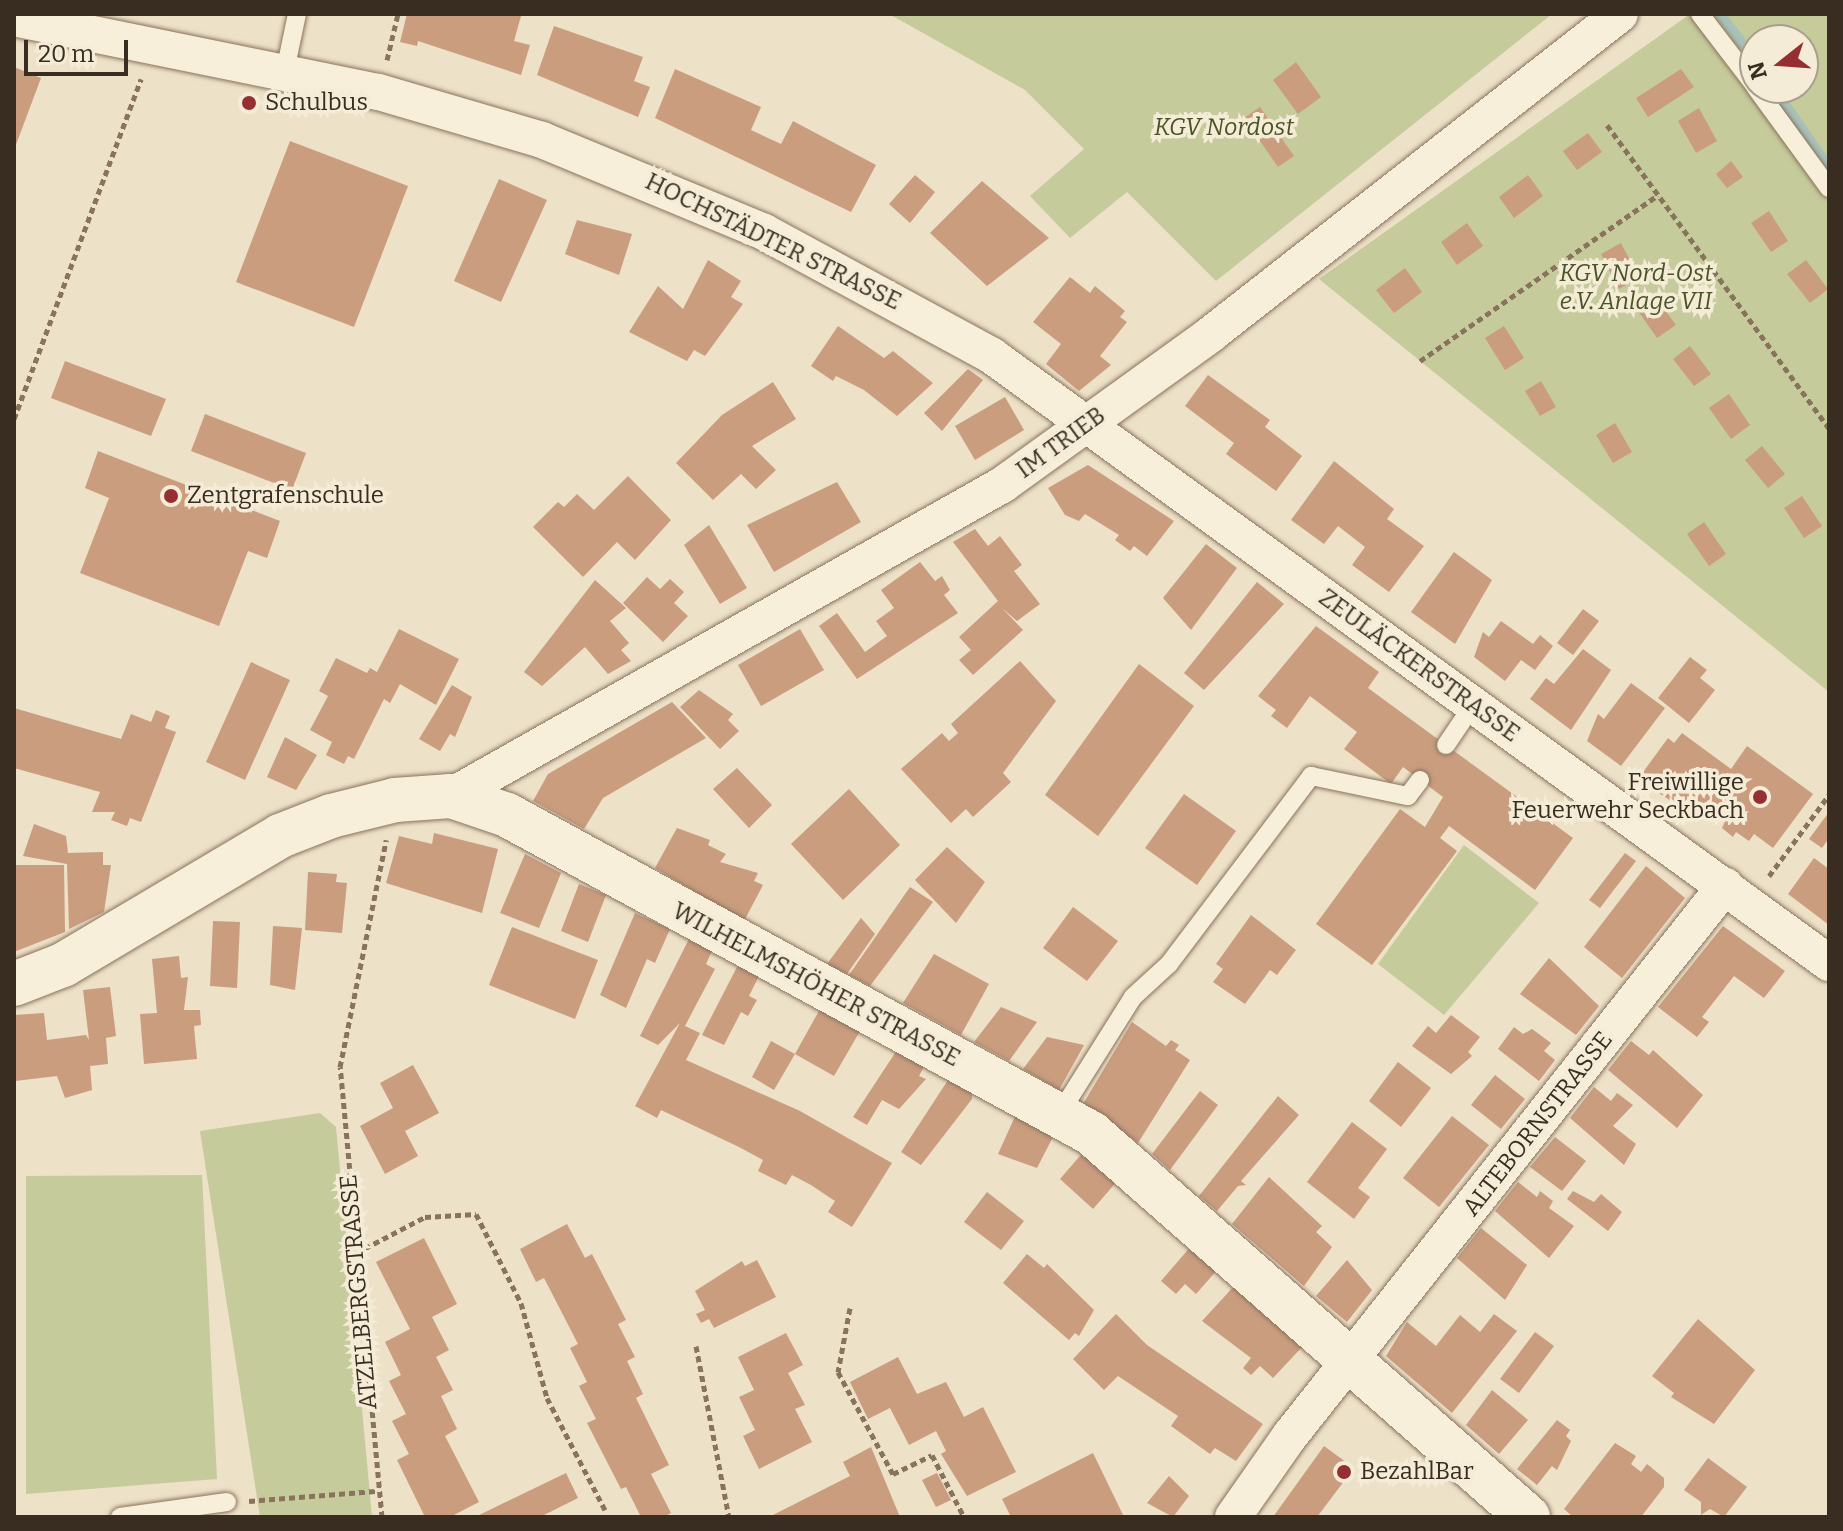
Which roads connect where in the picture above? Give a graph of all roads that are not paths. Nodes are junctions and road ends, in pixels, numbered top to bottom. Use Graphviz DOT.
graph roads {
  1 [pos="297,14"];
  2 [pos="1620,14"];
  3 [pos="1700,14"];
  4 [pos="14,18"];
  5 [pos="1739,65"];
  6 [pos="285,71"];
  7 [pos="1768,104"];
  8 [pos="1829,188"];
  9 [pos="1086,425"];
  10 [pos="1473,705"];
  11 [pos="1446,745"];
  12 [pos="1420,780"];
  13 [pos="451,796"];
  14 [pos="1738,894"];
  15 [pos="1829,963"];
  16 [pos="14,984"];
  17 [pos="1060,1113"];
  18 [pos="1350,1363"];
  19 [pos="227,1502"];
  20 [pos="120,1517"];
  21 [pos="1233,1517"];
  22 [pos="1528,1517"];
  1 -- 6 [label="lane"];
  2 -- 9 [label="street, IM TRIEB"];
  3 -- 5 [label="lane"];
  4 -- 6 [label="street, HOCHSTÄDTER STRASSE"];
  6 -- 9 [label="street, HOCHSTÄDTER STRASSE"];
  7 -- 8 [label="lane"];
  9 -- 10 [label="street, ZEULÄCKERSTRASSE"];
  9 -- 13 [label="street, IM TRIEB"];
  10 -- 11 [label="lane"];
  10 -- 14 [label="street, ZEULÄCKERSTRASSE"];
  12 -- 17 [label="lane"];
  13 -- 16 [label="main road, WILHELMSHÖHER STRASSE"];
  13 -- 17 [label="main road, WILHELMSHÖHER STRASSE"];
  14 -- 15 [label="street, ZEULÄCKERSTRASSE"];
  14 -- 18 [label="street, ALTEBORNSTRASSE"];
  17 -- 18 [label="main road, WILHELMSHÖHER STRASSE"];
  18 -- 21 [label="street"];
  18 -- 22 [label="main road, WILHELMSHÖHER STRASSE"];
  19 -- 20 [label="lane"];
}
